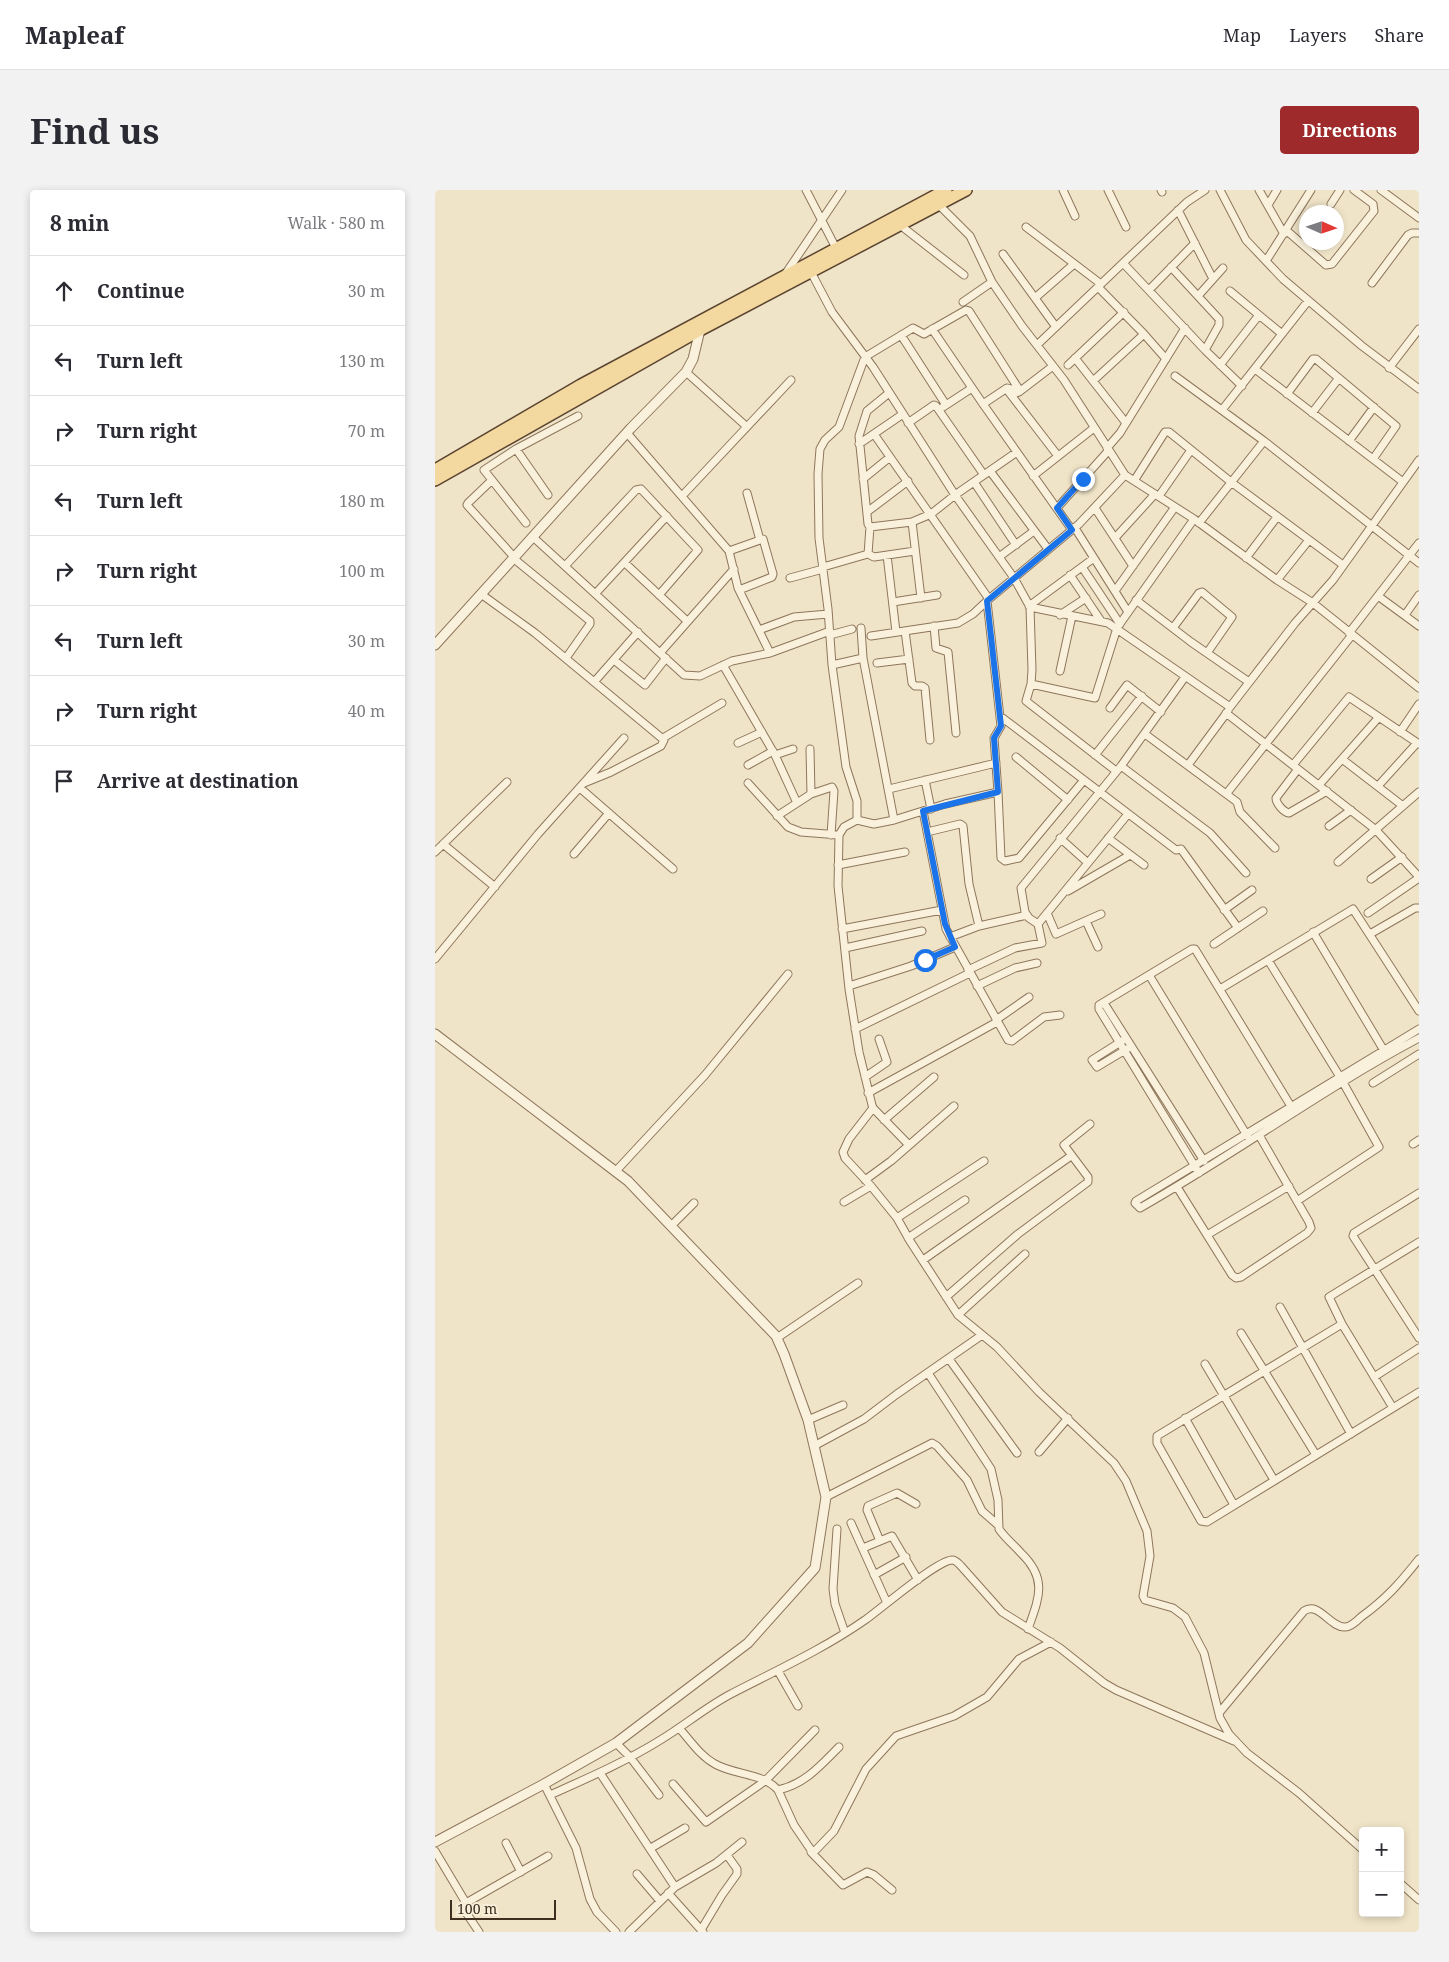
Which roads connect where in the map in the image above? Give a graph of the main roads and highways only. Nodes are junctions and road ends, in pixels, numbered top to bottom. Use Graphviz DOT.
graph roads {
  1 [pos="946,190"];
  2 [pos="966,190"];
  3 [pos="839,252"];
  4 [pos="435,470"];
  5 [pos="435,480"];
  1 -- 3 [label="main road"];
  2 -- 3 [label="main road"];
  3 -- 4 [label="main road"];
  3 -- 5 [label="main road"];
}
